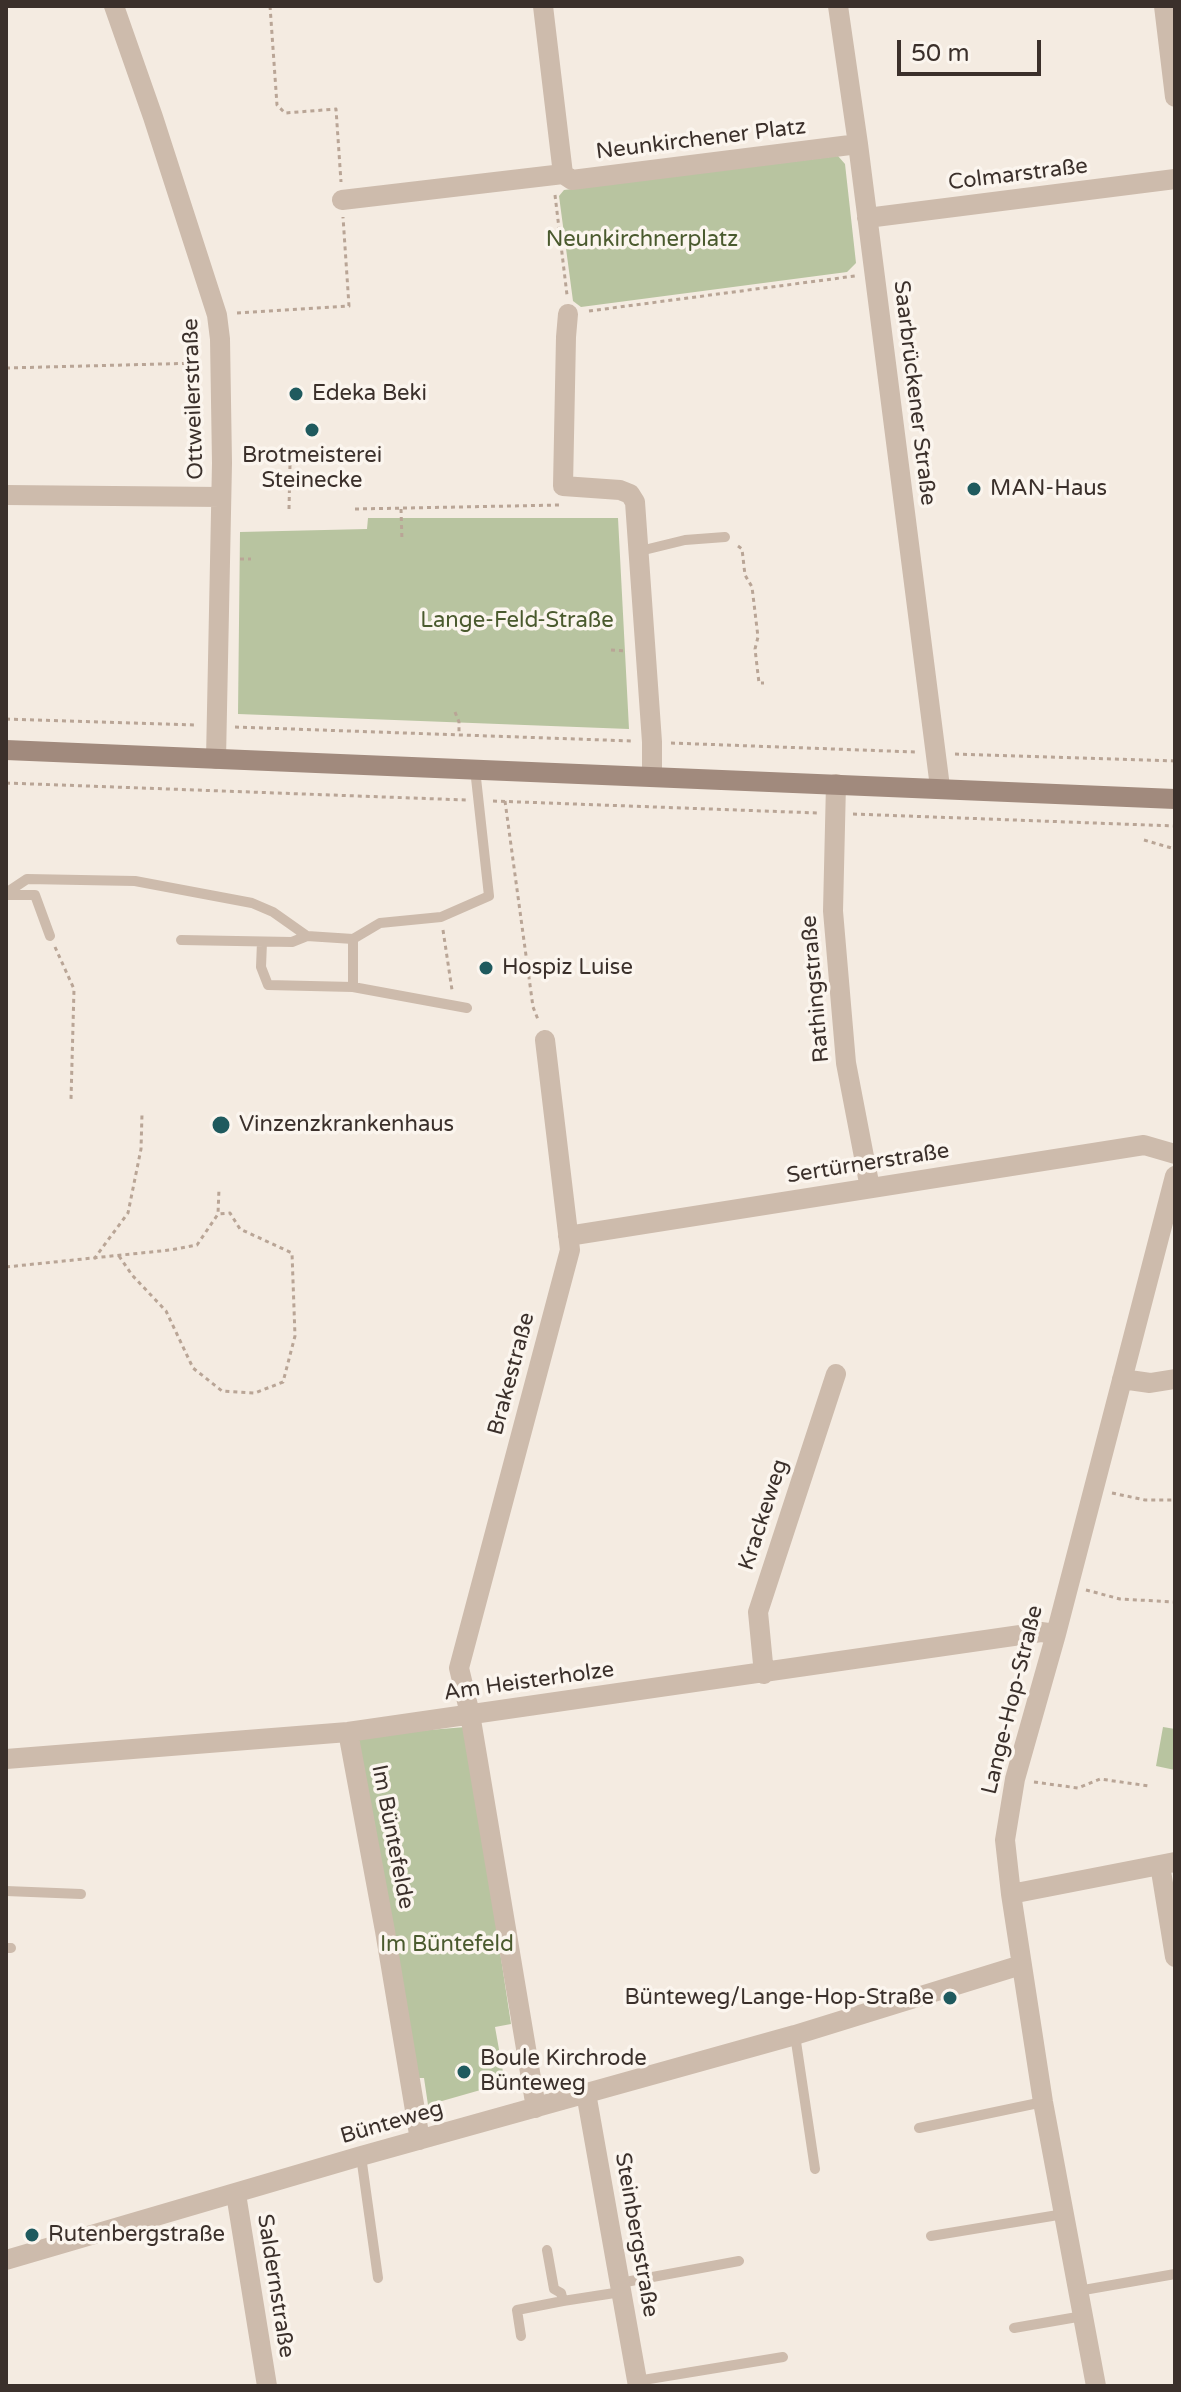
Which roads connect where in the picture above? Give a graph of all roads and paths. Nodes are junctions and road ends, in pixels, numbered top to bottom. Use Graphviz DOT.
graph roads {
  1 [pos="114,6"];
  2 [pos="270,6"];
  3 [pos="543,6"];
  4 [pos="838,6"];
  5 [pos="1164,6"];
  6 [pos="1175,97"];
  7 [pos="858,144"];
  8 [pos="558,175"];
  9 [pos="1175,179"];
  10 [pos="342,200"];
  11 [pos="867,218"];
  12 [pos="874,273"];
  13 [pos="568,314"];
  14 [pos="217,315"];
  15 [pos="221,363"];
  16 [pos="6,368"];
  17 [pos="290,464"];
  18 [pos="563,486"];
  19 [pos="6,495"];
  20 [pos="221,497"];
  21 [pos="289,509"];
  22 [pos="355,509"];
  23 [pos="401,509"];
  24 [pos="725,537"];
  25 [pos="402,541"];
  26 [pos="640,551"];
  27 [pos="764,683"];
  28 [pos="455,712"];
  29 [pos="6,719"];
  30 [pos="217,726"];
  31 [pos="459,735"];
  32 [pos="652,742"];
  33 [pos="6,750"];
  34 [pos="935,753"];
  35 [pos="216,759"];
  36 [pos="1175,761"];
  37 [pos="475,769"];
  38 [pos="652,776"];
  39 [pos="6,783"];
  40 [pos="836,784"];
  41 [pos="940,787"];
  42 [pos="1175,799"];
  43 [pos="479,800"];
  44 [pos="505,801"];
  45 [pos="834,814"];
  46 [pos="1175,826"];
  47 [pos="1144,840"];
  48 [pos="1175,849"];
  49 [pos="6,894"];
  50 [pos="441,917"];
  51 [pos="50,936"];
  52 [pos="307,936"];
  53 [pos="353,939"];
  54 [pos="181,940"];
  55 [pos="262,942"];
  56 [pos="353,987"];
  57 [pos="455,1005"];
  58 [pos="467,1008"];
  59 [pos="545,1040"];
  60 [pos="71,1099"];
  61 [pos="142,1114"];
  62 [pos="1175,1154"];
  63 [pos="1175,1176"];
  64 [pos="870,1188"];
  65 [pos="219,1189"];
  66 [pos="218,1214"];
  67 [pos="568,1236"];
  68 [pos="119,1256"];
  69 [pos="94,1259"];
  70 [pos="6,1267"];
  71 [pos="836,1374"];
  72 [pos="1122,1379"];
  73 [pos="1175,1379"];
  74 [pos="1092,1489"];
  75 [pos="1175,1500"];
  76 [pos="1067,1586"];
  77 [pos="1175,1602"];
  78 [pos="1056,1634"];
  79 [pos="764,1674"];
  80 [pos="470,1714"];
  81 [pos="348,1732"];
  82 [pos="6,1759"];
  83 [pos="1015,1779"];
  84 [pos="1149,1786"];
  85 [pos="1168,1863"];
  86 [pos="6,1891"];
  87 [pos="81,1894"];
  88 [pos="1011,1894"];
  89 [pos="1175,1957"];
  90 [pos="1021,1965"];
  91 [pos="795,2035"];
  92 [pos="586,2093"];
  93 [pos="1043,2102"];
  94 [pos="536,2108"];
  95 [pos="919,2128"];
  96 [pos="420,2140"];
  97 [pos="361,2156"];
  98 [pos="815,2169"];
  99 [pos="236,2194"];
  100 [pos="1064,2214"];
  101 [pos="931,2236"];
  102 [pos="547,2250"];
  103 [pos="6,2260"];
  104 [pos="739,2261"];
  105 [pos="1175,2274"];
  106 [pos="378,2278"];
  107 [pos="621,2287"];
  108 [pos="1078,2291"];
  109 [pos="563,2301"];
  110 [pos="1083,2316"];
  111 [pos="1014,2328"];
  112 [pos="521,2336"];
  113 [pos="783,2357"];
  114 [pos="637,2384"];
  115 [pos="267,2386"];
  116 [pos="1096,2386"];
  1 -- 14 [label="street, Ottweilerstraße"];
  2 -- 10 [label="path"];
  3 -- 8 [label="street"];
  4 -- 7 [label="street, Saarbrückener Straße"];
  5 -- 6 [label="street"];
  7 -- 8 [label="street, Neunkirchener Platz"];
  7 -- 11 [label="street, Saarbrückener Straße"];
  8 -- 10 [label="street, Neunkirchener Platz"];
  8 -- 13 [label="path"];
  9 -- 11 [label="street, Colmarstraße"];
  10 -- 14 [label="path"];
  11 -- 12 [label="street, Saarbrückener Straße"];
  12 -- 13 [label="path"];
  12 -- 34 [label="street, Saarbrückener Straße"];
  13 -- 18 [label="street"];
  14 -- 15 [label="street, Ottweilerstraße"];
  15 -- 16 [label="path"];
  15 -- 20 [label="street, Ottweilerstraße"];
  17 -- 21 [label="path"];
  18 -- 23 [label="path"];
  18 -- 26 [label="street"];
  19 -- 20 [label="street"];
  20 -- 30 [label="street, Ottweilerstraße"];
  22 -- 23 [label="path"];
  23 -- 25 [label="path"];
  24 -- 26 [label="lane"];
  24 -- 27 [label="path"];
  26 -- 32 [label="street"];
  28 -- 31 [label="path"];
  29 -- 30 [label="path"];
  30 -- 31 [label="path"];
  30 -- 35 [label="street, Ottweilerstraße"];
  31 -- 32 [label="path"];
  32 -- 34 [label="path"];
  32 -- 38 [label="street"];
  33 -- 35 [label="street"];
  34 -- 36 [label="path"];
  34 -- 41 [label="street, Saarbrückener Straße"];
  35 -- 37 [label="street"];
  37 -- 38 [label="street"];
  37 -- 43 [label="lane"];
  38 -- 40 [label="street"];
  39 -- 43 [label="path"];
  40 -- 41 [label="street"];
  40 -- 45 [label="street, Rathingstraße"];
  41 -- 42 [label="street"];
  43 -- 44 [label="path"];
  43 -- 50 [label="lane"];
  44 -- 45 [label="path"];
  44 -- 59 [label="path"];
  45 -- 46 [label="path"];
  45 -- 64 [label="street, Rathingstraße"];
  47 -- 48 [label="path"];
  49 -- 51 [label="lane"];
  49 -- 52 [label="lane"];
  50 -- 53 [label="lane"];
  50 -- 57 [label="path"];
  51 -- 60 [label="path"];
  52 -- 53 [label="lane"];
  52 -- 55 [label="lane"];
  53 -- 56 [label="lane"];
  54 -- 55 [label="lane"];
  55 -- 56 [label="lane"];
  56 -- 57 [label="lane"];
  57 -- 58 [label="lane"];
  59 -- 67 [label="street, Brakestraße"];
  61 -- 69 [label="path"];
  62 -- 64 [label="street, Sertürnerstraße"];
  63 -- 72 [label="street, Lange-Hop-Straße"];
  64 -- 67 [label="street, Sertürnerstraße"];
  65 -- 66 [label="path"];
  66 -- 68 [label="path"];
  66 -- 68 [label="path"];
  67 -- 80 [label="street, Brakestraße"];
  68 -- 69 [label="path"];
  69 -- 70 [label="path"];
  71 -- 79 [label="street, Krackeweg"];
  72 -- 73 [label="street"];
  72 -- 74 [label="street, Lange-Hop-Straße"];
  74 -- 75 [label="path"];
  74 -- 76 [label="street, Lange-Hop-Straße"];
  76 -- 77 [label="path"];
  76 -- 78 [label="street, Lange-Hop-Straße"];
  78 -- 79 [label="street, Am Heisterholze"];
  78 -- 83 [label="street, Lange-Hop-Straße"];
  79 -- 80 [label="street, Am Heisterholze"];
  80 -- 81 [label="street, Am Heisterholze"];
  80 -- 94 [label="street"];
  81 -- 82 [label="street, Am Heisterholze"];
  81 -- 96 [label="street, Im Büntefelde"];
  83 -- 84 [label="path"];
  83 -- 88 [label="street, Lange-Hop-Straße"];
  85 -- 88 [label="street"];
  85 -- 89 [label="street"];
  86 -- 87 [label="lane"];
  88 -- 90 [label="street, Lange-Hop-Straße"];
  90 -- 91 [label="street, Bünteweg"];
  90 -- 93 [label="street, Lange-Hop-Straße"];
  91 -- 92 [label="street, Bünteweg"];
  91 -- 98 [label="lane"];
  92 -- 94 [label="street, Bünteweg"];
  92 -- 107 [label="street, Steinbergstraße"];
  93 -- 95 [label="lane"];
  93 -- 100 [label="street, Lange-Hop-Straße"];
  94 -- 96 [label="street, Bünteweg"];
  96 -- 97 [label="street, Bünteweg"];
  97 -- 99 [label="street, Bünteweg"];
  97 -- 106 [label="lane"];
  99 -- 103 [label="street, Bünteweg"];
  99 -- 115 [label="street, Saldernstraße"];
  100 -- 101 [label="lane"];
  100 -- 108 [label="street, Lange-Hop-Straße"];
  102 -- 109 [label="lane"];
  104 -- 107 [label="lane"];
  105 -- 108 [label="lane"];
  107 -- 109 [label="lane"];
  107 -- 114 [label="street, Steinbergstraße"];
  108 -- 110 [label="street, Lange-Hop-Straße"];
  109 -- 112 [label="lane"];
  110 -- 111 [label="lane"];
  110 -- 116 [label="street, Lange-Hop-Straße"];
  113 -- 114 [label="lane"];
}
